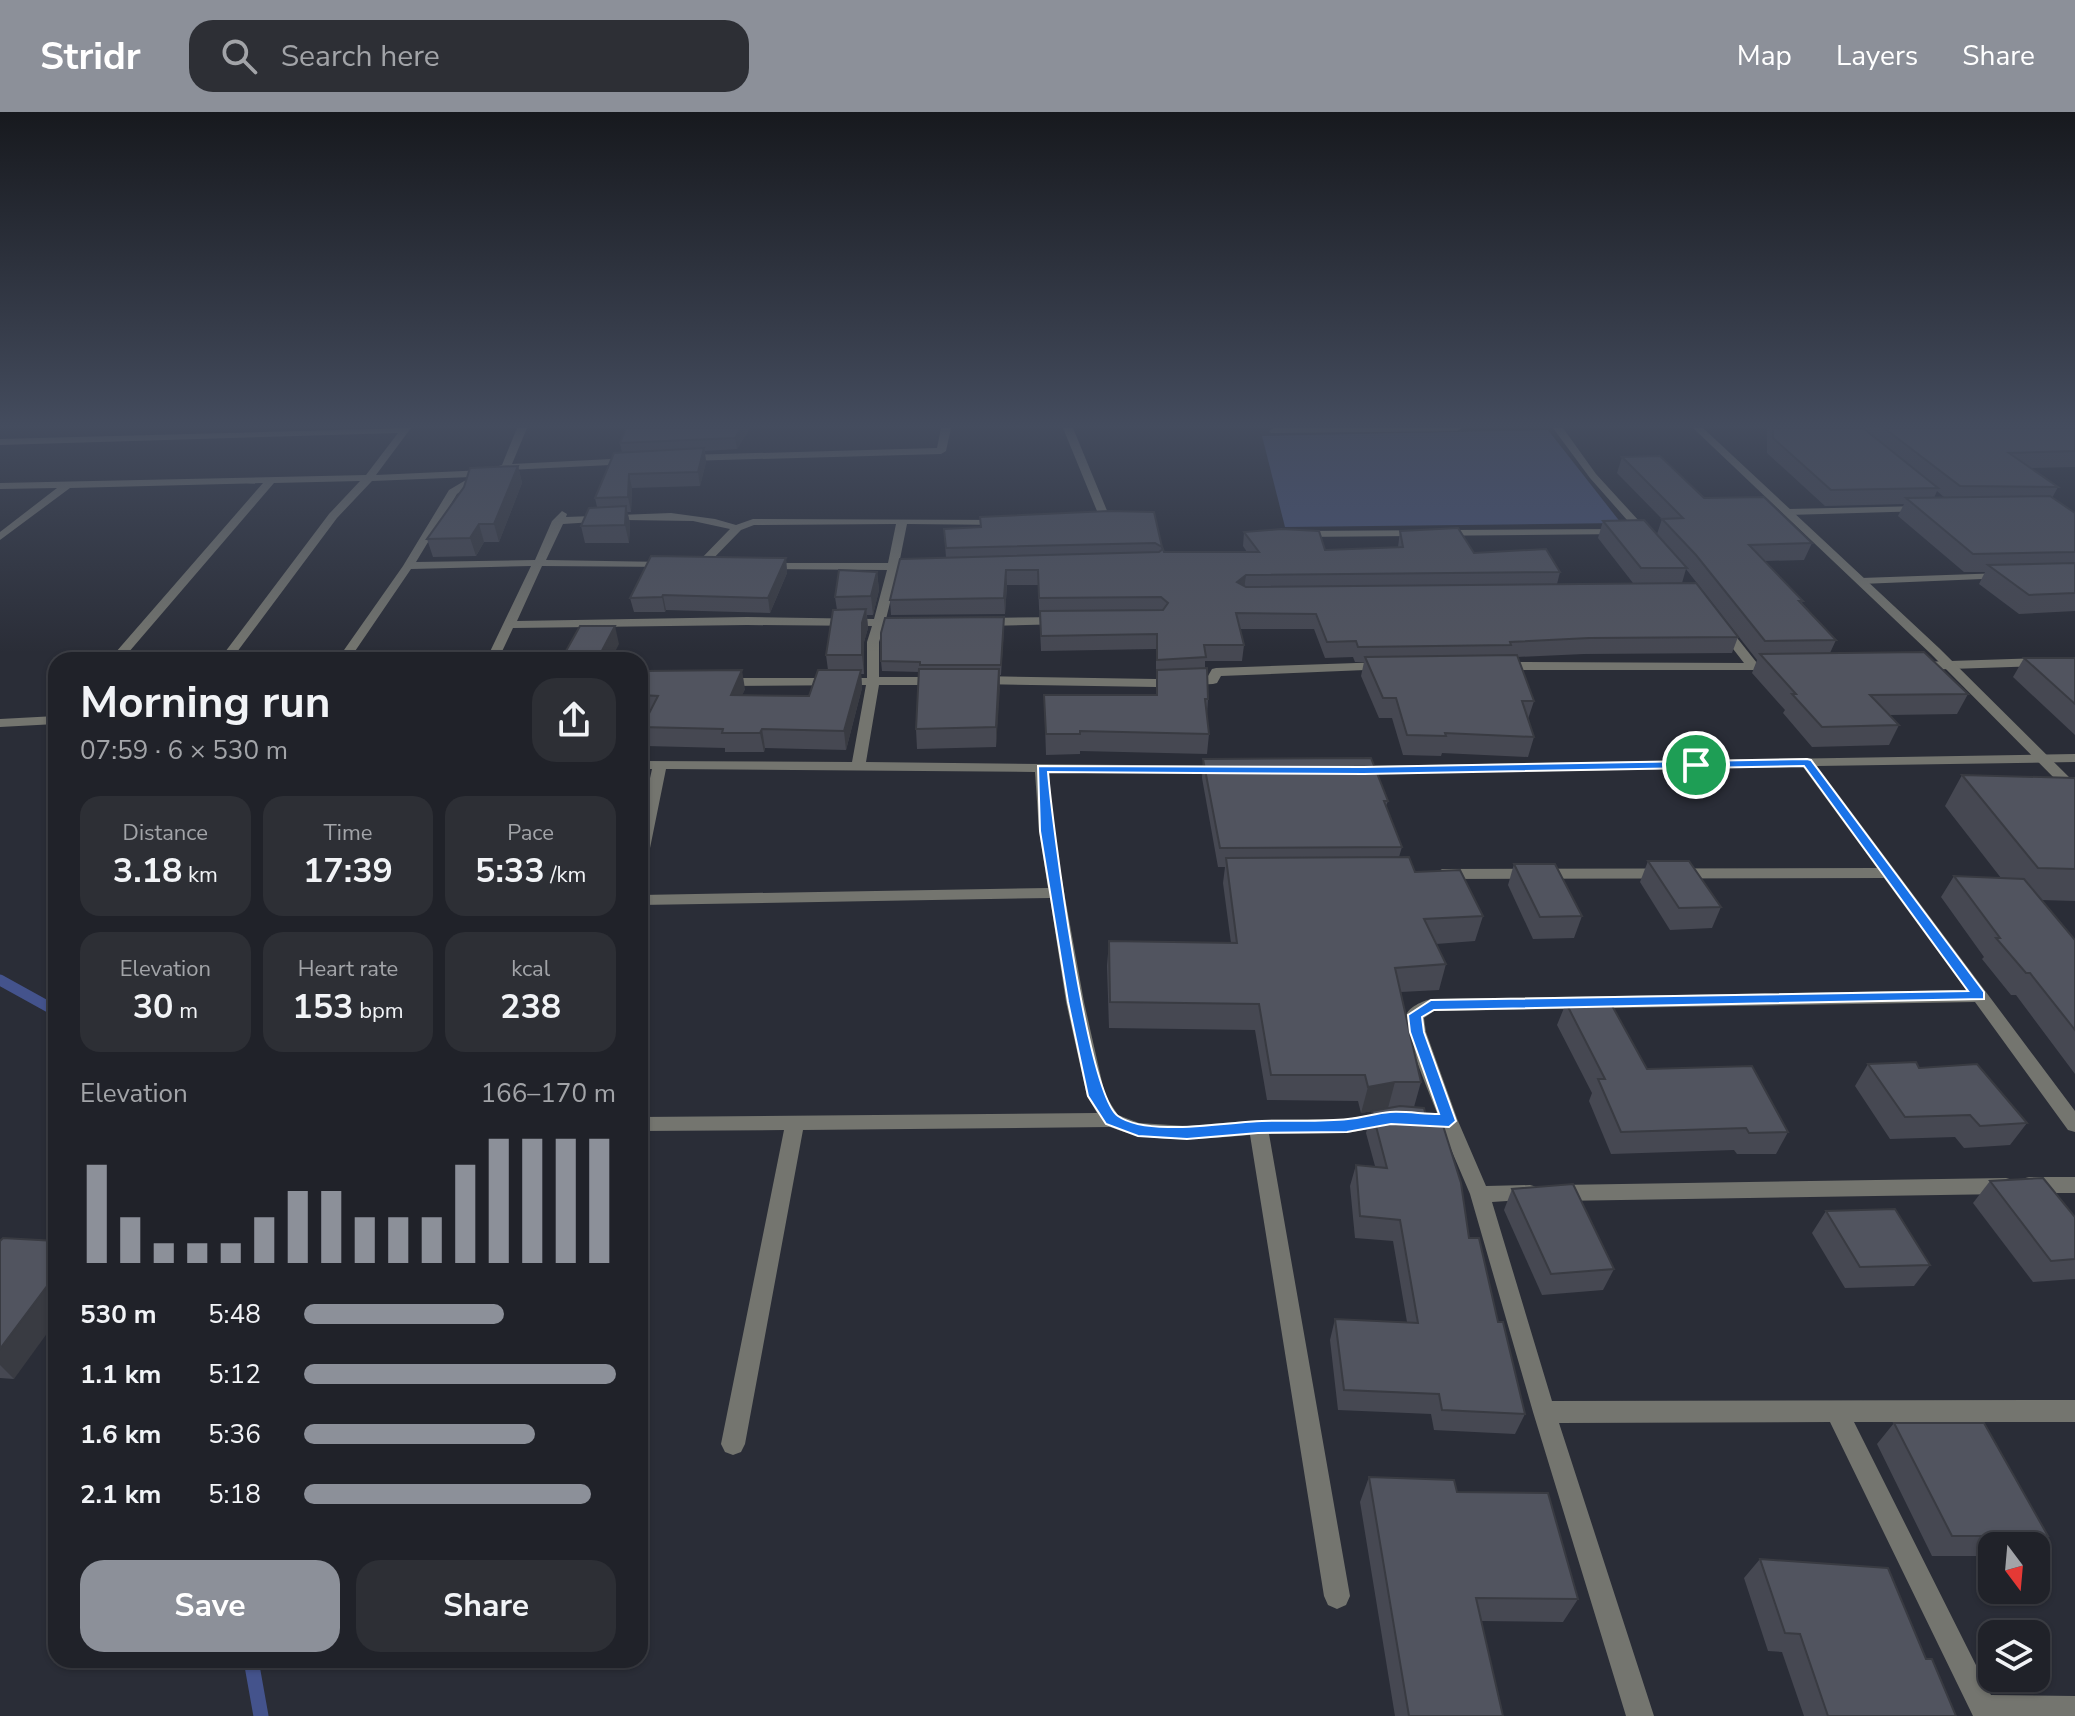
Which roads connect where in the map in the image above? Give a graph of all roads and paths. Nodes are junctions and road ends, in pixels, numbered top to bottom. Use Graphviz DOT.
graph roads {
  1 [pos="44,503"];
  2 [pos="251,503"];
  3 [pos="345,503"];
  4 [pos="446,503"];
  5 [pos="1099,503"];
  6 [pos="1616,503"];
  7 [pos="1778,503"];
  8 [pos="1931,508"];
  9 [pos="1788,512"];
  10 [pos="1073,518"];
  11 [pos="902,521"];
  12 [pos="1020,521"];
  13 [pos="737,528"];
  14 [pos="1642,532"];
  15 [pos="1280,534"];
  16 [pos="0,537"];
  17 [pos="1653,543"];
  18 [pos="536,563"];
  19 [pos="701,565"];
  20 [pos="408,566"];
  21 [pos="717,566"];
  22 [pos="749,566"];
  23 [pos="937,567"];
  24 [pos="893,568"];
  25 [pos="2021,575"];
  26 [pos="1861,581"];
  27 [pos="1715,617"];
  28 [pos="1077,620"];
  29 [pos="879,623"];
  30 [pos="921,623"];
  31 [pos="977,623"];
  32 [pos="507,625"];
  33 [pos="122,652"];
  34 [pos="231,652"];
  35 [pos="349,652"];
  36 [pos="495,652"];
  37 [pos="2075,661"];
  38 [pos="1399,666"];
  39 [pos="1478,666"];
  40 [pos="1904,666"];
  41 [pos="1950,666"];
  42 [pos="1753,667"];
  43 [pos="1798,667"];
  44 [pos="948,680"];
  45 [pos="963,680"];
  46 [pos="873,681"];
  47 [pos="709,682"];
  48 [pos="48,720"];
  49 [pos="0,723"];
  50 [pos="2075,758"];
  51 [pos="2043,760"];
  52 [pos="1807,763"];
  53 [pos="648,765"];
  54 [pos="660,766"];
  55 [pos="858,767"];
  56 [pos="1042,768"];
  57 [pos="1242,770"];
  58 [pos="1349,770"];
  59 [pos="2075,791"];
  60 [pos="648,821"];
  61 [pos="1888,873"];
  62 [pos="1428,875"];
  63 [pos="1058,893"];
  64 [pos="648,900"];
  65 [pos="1979,996"];
  66 [pos="1111,1120"];
  67 [pos="1449,1121"];
  68 [pos="795,1123"];
  69 [pos="648,1124"];
  70 [pos="2075,1125"];
  71 [pos="1258,1127"];
  72 [pos="2075,1185"];
  73 [pos="1480,1194"];
  74 [pos="1836,1411"];
  75 [pos="2075,1411"];
  76 [pos="1544,1412"];
  77 [pos="733,1444"];
  78 [pos="1337,1596"];
  79 [pos="2075,1710"];
  80 [pos="1985,1712"];
  81 [pos="1640,1716"];
  1 -- 16 [label="street"];
  2 -- 33 [label="street"];
  3 -- 34 [label="street"];
  4 -- 20 [label="street"];
  5 -- 10 [label="street"];
  6 -- 14 [label="street"];
  7 -- 9 [label="street"];
  8 -- 9 [label="street"];
  9 -- 26 [label="street"];
  11 -- 12 [label="street"];
  11 -- 13 [label="street"];
  11 -- 24 [label="street"];
  13 -- 18 [label="street"];
  13 -- 19 [label="street"];
  14 -- 15 [label="street"];
  14 -- 17 [label="street"];
  18 -- 19 [label="street"];
  18 -- 20 [label="street"];
  18 -- 32 [label="street"];
  19 -- 21 [label="street"];
  20 -- 35 [label="street"];
  22 -- 24 [label="street"];
  23 -- 24 [label="street"];
  24 -- 29 [label="street"];
  25 -- 26 [label="street"];
  26 -- 41 [label="street"];
  27 -- 42 [label="street"];
  28 -- 31 [label="street"];
  29 -- 30 [label="street"];
  29 -- 32 [label="street"];
  29 -- 46 [label="street"];
  32 -- 36 [label="street"];
  37 -- 41 [label="street"];
  38 -- 45 [label="street"];
  39 -- 42 [label="street"];
  40 -- 41 [label="street"];
  41 -- 51 [label="street"];
  42 -- 43 [label="street"];
  44 -- 46 [label="street"];
  46 -- 47 [label="street"];
  46 -- 55 [label="street"];
  48 -- 49 [label="street"];
  50 -- 51 [label="street"];
  51 -- 52 [label="street"];
  51 -- 59 [label="street"];
  52 -- 58 [label="street"];
  52 -- 61 [label="street"];
  53 -- 54 [label="street"];
  54 -- 55 [label="street"];
  54 -- 60 [label="street"];
  55 -- 56 [label="street"];
  56 -- 57 [label="street"];
  56 -- 63 [label="street"];
  61 -- 62 [label="street"];
  61 -- 65 [label="street"];
  63 -- 64 [label="street"];
  63 -- 66 [label="street"];
  65 -- 67 [label="street"];
  65 -- 70 [label="street"];
  66 -- 68 [label="street"];
  66 -- 71 [label="street"];
  67 -- 71 [label="street"];
  67 -- 73 [label="street"];
  68 -- 69 [label="street"];
  68 -- 77 [label="street"];
  71 -- 78 [label="street"];
  72 -- 73 [label="street"];
  73 -- 76 [label="street"];
  74 -- 75 [label="street"];
  74 -- 76 [label="street"];
  74 -- 80 [label="street"];
  76 -- 81 [label="street"];
  79 -- 80 [label="street"];
}
